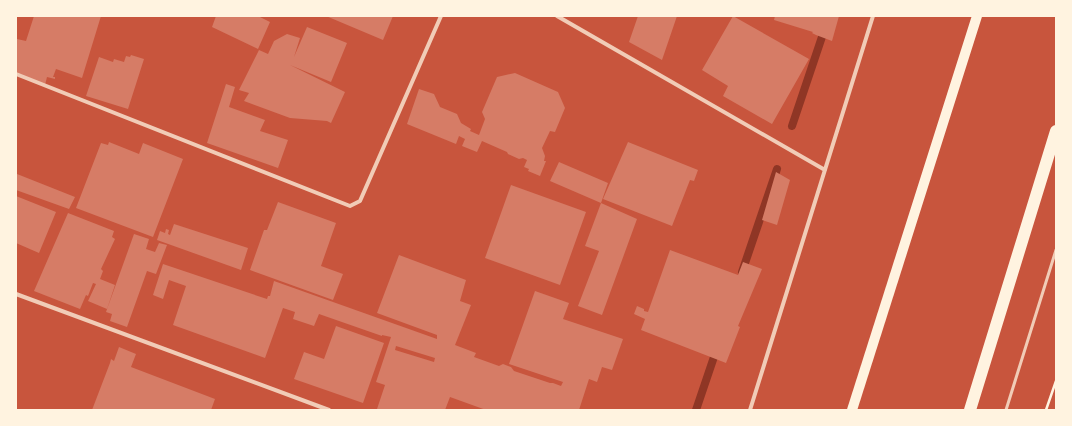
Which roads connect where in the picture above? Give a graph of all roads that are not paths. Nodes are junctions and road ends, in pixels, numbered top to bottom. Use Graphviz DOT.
graph roads {
  1 [pos="441,16"];
  2 [pos="557,16"];
  3 [pos="873,16"];
  4 [pos="977,16"];
  5 [pos="16,74"];
  6 [pos="1056,131"];
  7 [pos="825,170"];
  8 [pos="1056,250"];
  9 [pos="16,294"];
  10 [pos="329,410"];
  11 [pos="750,410"];
  12 [pos="852,410"];
  13 [pos="970,410"];
  14 [pos="1006,410"];
  1 -- 5 [label="street"];
  2 -- 7 [label="street"];
  3 -- 7 [label="street"];
  4 -- 12 [label="main road"];
  6 -- 13 [label="highway"];
  7 -- 11 [label="street"];
  8 -- 14 [label="lane"];
  9 -- 10 [label="street"];
}
